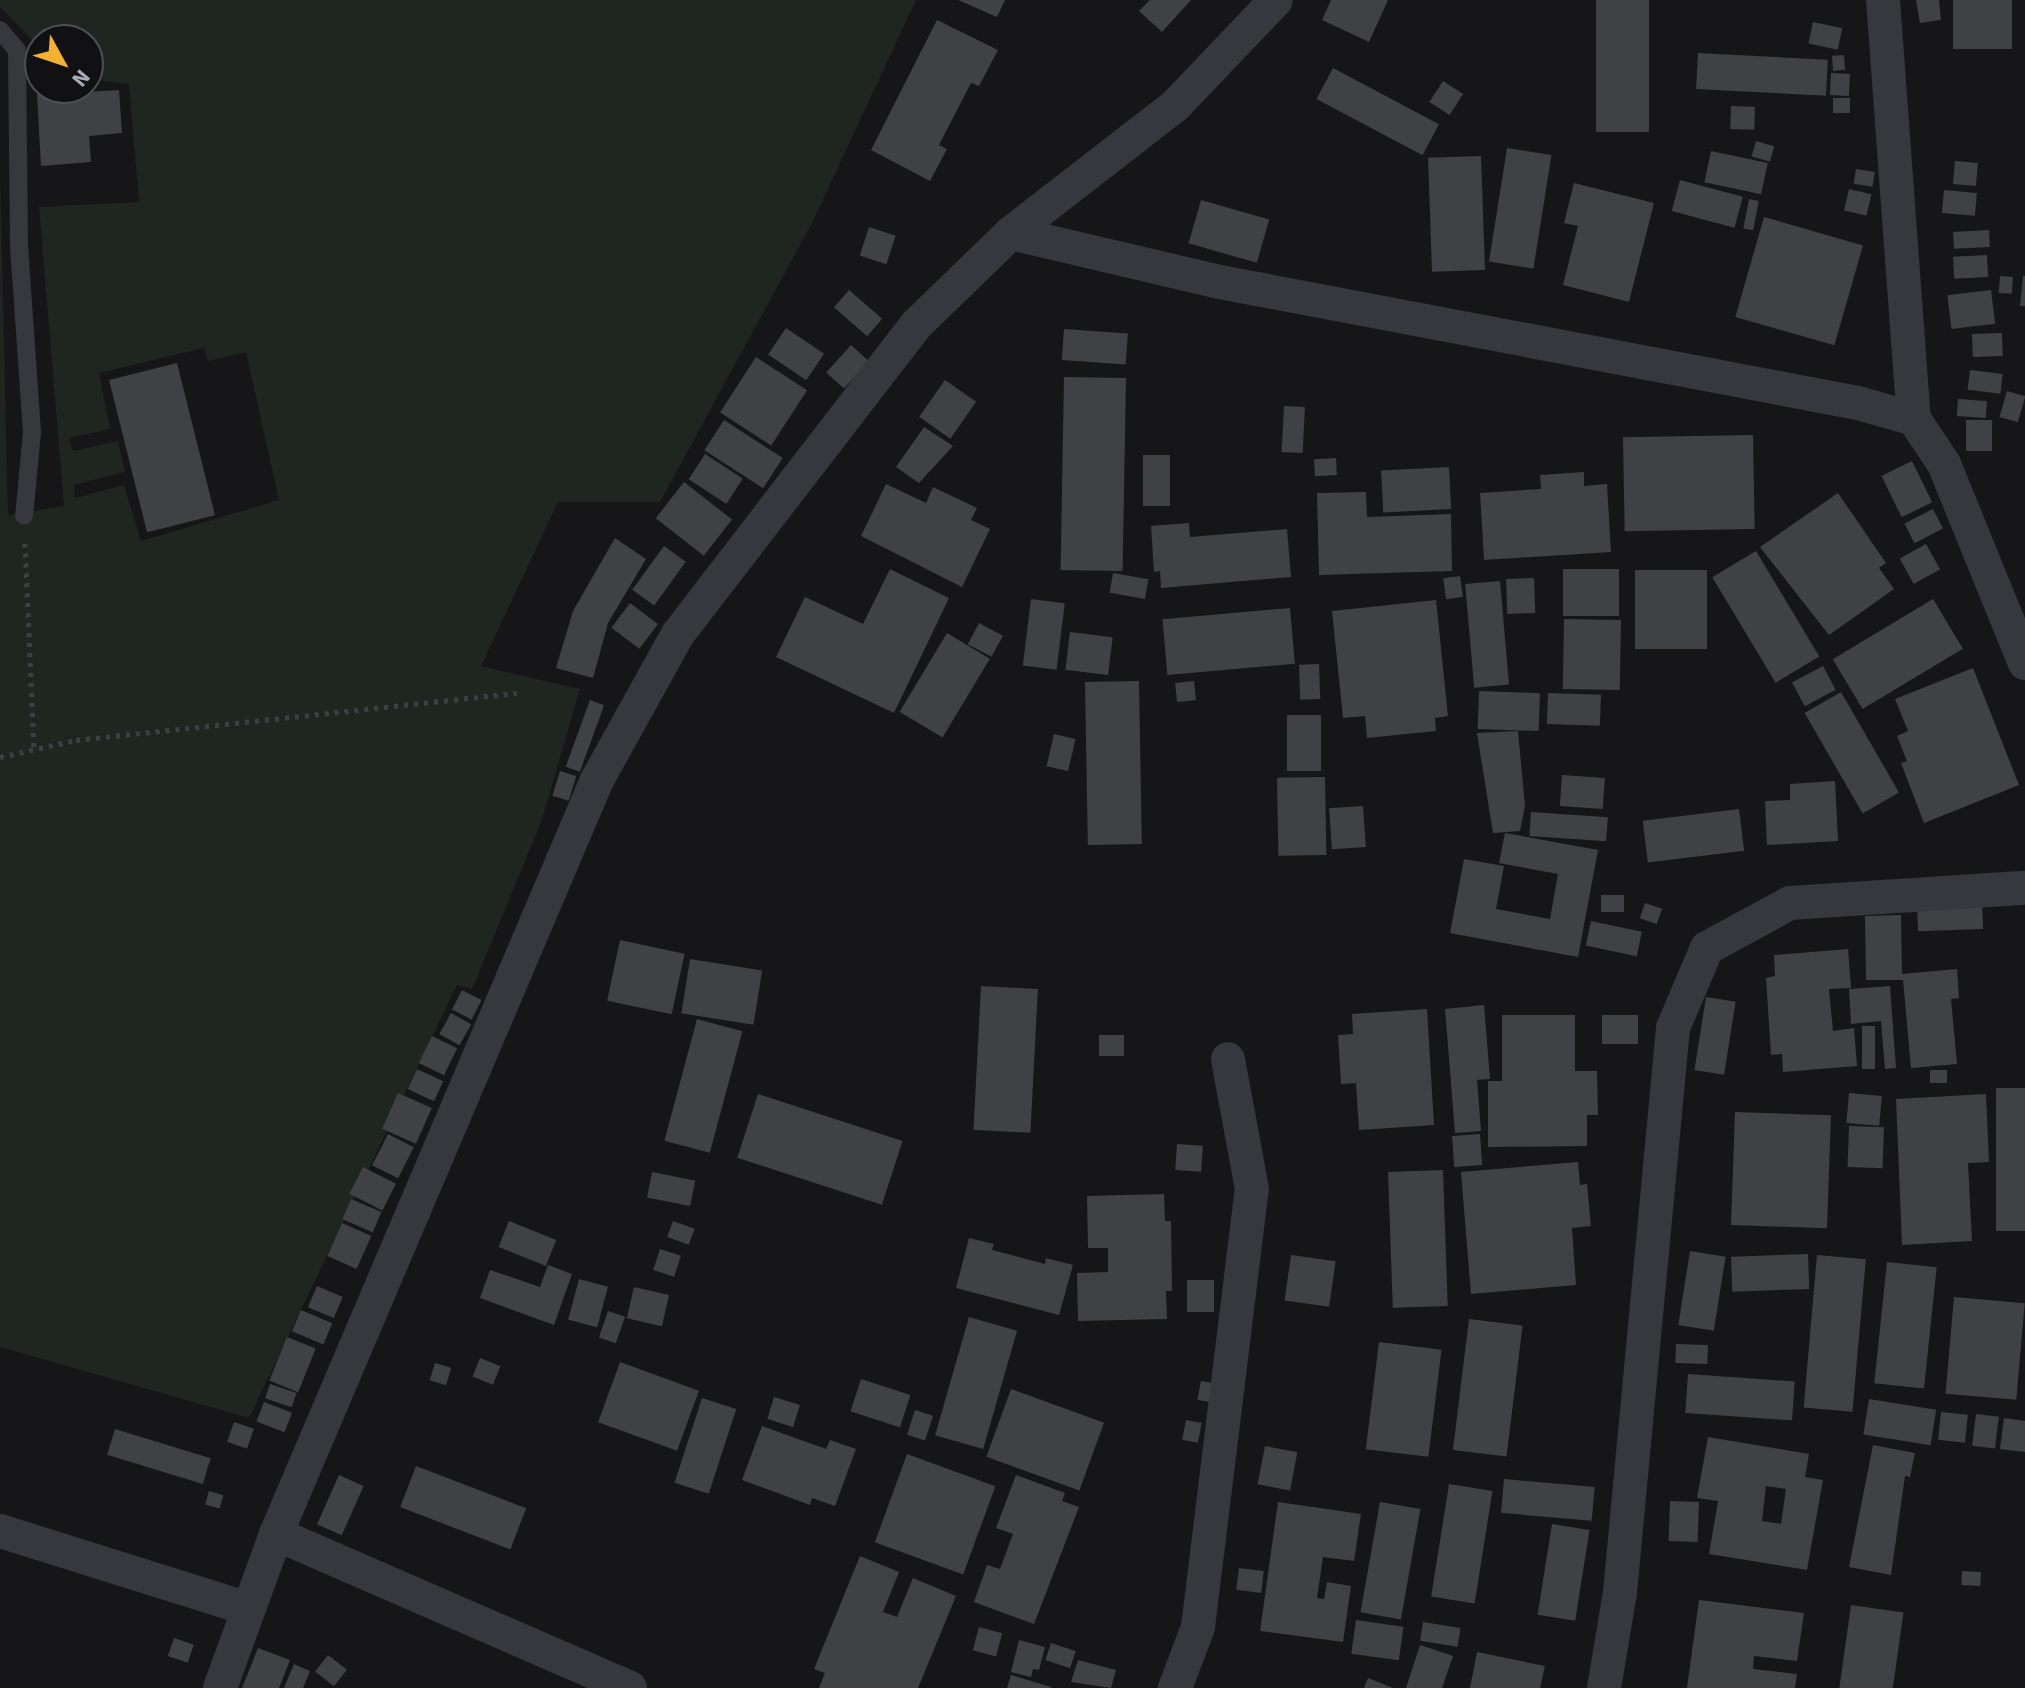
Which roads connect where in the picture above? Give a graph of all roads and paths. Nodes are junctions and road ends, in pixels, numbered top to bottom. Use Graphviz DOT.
graph roads {
  1 [pos="1276,0"];
  2 [pos="1883,0"];
  3 [pos="0,30"];
  4 [pos="1011,233"];
  5 [pos="1914,419"];
  6 [pos="24,516"];
  7 [pos="2025,663"];
  8 [pos="517,693"];
  9 [pos="34,749"];
  10 [pos="0,757"];
  11 [pos="2025,888"];
  12 [pos="1228,1059"];
  13 [pos="0,1531"];
  14 [pos="276,1534"];
  15 [pos="245,1608"];
  16 [pos="220,1688"];
  17 [pos="630,1688"];
  18 [pos="1175,1688"];
  19 [pos="1604,1688"];
  1 -- 4 [label="street"];
  2 -- 5 [label="street"];
  3 -- 6 [label="lane"];
  4 -- 5 [label="street"];
  4 -- 14 [label="street"];
  5 -- 7 [label="street"];
  6 -- 9 [label="path"];
  8 -- 9 [label="path"];
  9 -- 10 [label="path"];
  11 -- 19 [label="street"];
  12 -- 18 [label="street"];
  13 -- 15 [label="street"];
  14 -- 15 [label="street"];
  14 -- 17 [label="street"];
  15 -- 16 [label="street"];
}
